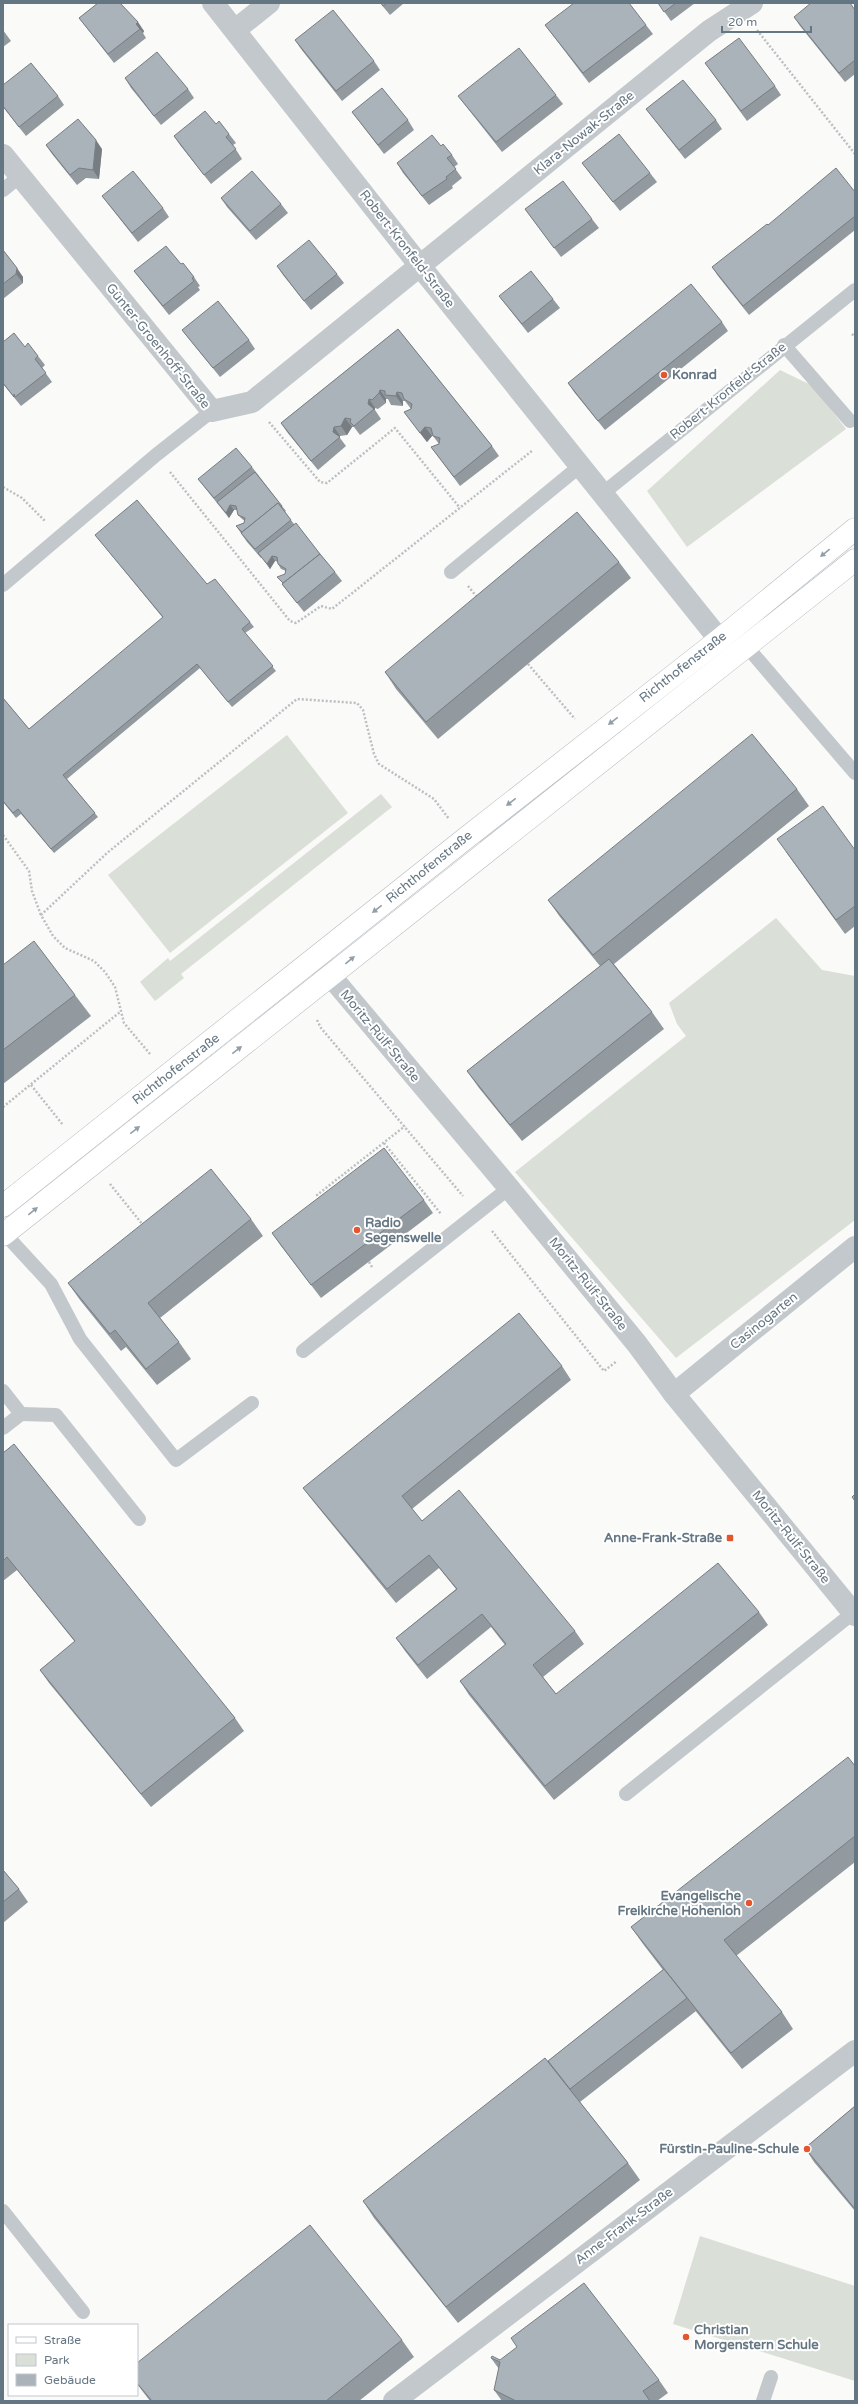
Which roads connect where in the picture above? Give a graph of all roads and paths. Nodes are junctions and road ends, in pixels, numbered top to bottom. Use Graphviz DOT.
graph roads {
  1 [pos="213,3"];
  2 [pos="269,3"];
  3 [pos="748,5"];
  4 [pos="235,30"];
  5 [pos="855,154"];
  6 [pos="3,155"];
  7 [pos="20,176"];
  8 [pos="3,190"];
  9 [pos="420,266"];
  10 [pos="855,290"];
  11 [pos="852,334"];
  12 [pos="855,337"];
  13 [pos="784,345"];
  14 [pos="252,402"];
  15 [pos="212,411"];
  16 [pos="850,421"];
  17 [pos="554,434"];
  18 [pos="156,455"];
  19 [pos="580,466"];
  20 [pos="3,487"];
  21 [pos="602,494"];
  22 [pos="460,508"];
  23 [pos="855,529"];
  24 [pos="61,536"];
  25 [pos="855,560"];
  26 [pos="453,570"];
  27 [pos="3,585"];
  28 [pos="479,600"];
  29 [pos="756,609"];
  30 [pos="770,627"];
  31 [pos="725,634"];
  32 [pos="740,651"];
  33 [pos="528,664"];
  34 [pos="635,704"];
  35 [pos="578,722"];
  36 [pos="649,723"];
  37 [pos="855,773"];
  38 [pos="452,823"];
  39 [pos="3,835"];
  40 [pos="412,882"];
  41 [pos="426,898"];
  42 [pos="41,915"];
  43 [pos="316,958"];
  44 [pos="331,976"];
  45 [pos="277,989"];
  46 [pos="294,1005"];
  47 [pos="120,1012"];
  48 [pos="155,1059"];
  49 [pos="31,1085"];
  50 [pos="3,1107"];
  51 [pos="405,1126"];
  52 [pos="66,1128"];
  53 [pos="384,1143"];
  54 [pos="106,1180"];
  55 [pos="509,1188"];
  56 [pos="326,1205"];
  57 [pos="3,1206"];
  58 [pos="436,1220"];
  59 [pos="144,1226"];
  60 [pos="4,1235"];
  61 [pos="855,1247"];
  62 [pos="303,1351"];
  63 [pos="3,1391"];
  64 [pos="674,1394"];
  65 [pos="252,1403"];
  66 [pos="21,1414"];
  67 [pos="3,1428"];
  68 [pos="139,1519"];
  69 [pos="854,1614"];
  70 [pos="626,1794"];
  71 [pos="855,2051"];
  72 [pos="3,2211"];
  73 [pos="83,2312"];
  74 [pos="771,2377"];
  75 [pos="394,2401"];
  76 [pos="763,2401"];
  1 -- 4 [label="street, Robert-Kronfeld-Straße"];
  2 -- 4 [label="street"];
  3 -- 5 [label="path"];
  3 -- 9 [label="street, Klara-Nowak-Straße"];
  4 -- 9 [label="street, Robert-Kronfeld-Straße"];
  6 -- 7 [label="street, Günter-Groenhoff-Straße"];
  7 -- 8 [label="lane"];
  7 -- 15 [label="street, Günter-Groenhoff-Straße"];
  9 -- 14 [label="street, Günter-Groenhoff-Straße"];
  9 -- 17 [label="street, Robert-Kronfeld-Straße"];
  10 -- 13 [label="lane, Robert-Kronfeld-Straße"];
  11 -- 12 [label="path"];
  13 -- 16 [label="lane"];
  13 -- 21 [label="lane, Robert-Kronfeld-Straße"];
  14 -- 15 [label="street, Günter-Groenhoff-Straße"];
  14 -- 22 [label="path"];
  15 -- 18 [label="lane"];
  17 -- 19 [label="street, Robert-Kronfeld-Straße"];
  17 -- 22 [label="path"];
  18 -- 22 [label="path"];
  18 -- 24 [label="lane"];
  19 -- 21 [label="street, Robert-Kronfeld-Straße"];
  19 -- 26 [label="lane"];
  20 -- 24 [label="path"];
  21 -- 31 [label="street, Robert-Kronfeld-Straße"];
  23 -- 29 [label="street, Richthofenstraße, one-way"];
  24 -- 27 [label="lane"];
  25 -- 30 [label="street, Richthofenstraße"];
  26 -- 28 [label="path"];
  29 -- 30 [label="lane"];
  29 -- 31 [label="street, Richthofenstraße"];
  30 -- 32 [label="street, Richthofenstraße"];
  31 -- 32 [label="street, Robert-Kronfeld-Straße"];
  31 -- 34 [label="street, Richthofenstraße"];
  32 -- 36 [label="street, Richthofenstraße"];
  32 -- 37 [label="lane"];
  33 -- 35 [label="path"];
  34 -- 36 [label="lane"];
  34 -- 40 [label="street, Richthofenstraße, one-way"];
  36 -- 41 [label="street, Richthofenstraße"];
  38 -- 42 [label="path"];
  39 -- 42 [label="path"];
  40 -- 41 [label="lane"];
  40 -- 43 [label="street, Richthofenstraße, one-way"];
  44 -- 41 [label="street, Richthofenstraße, one-way"];
  42 -- 47 [label="path"];
  43 -- 44 [label="street, Moritz-Rülf-Straße"];
  43 -- 45 [label="street, Richthofenstraße"];
  44 -- 46 [label="street, Richthofenstraße"];
  44 -- 55 [label="street, Moritz-Rülf-Straße"];
  45 -- 46 [label="lane"];
  45 -- 57 [label="street, Richthofenstraße"];
  60 -- 46 [label="street, Richthofenstraße, one-way"];
  47 -- 48 [label="path"];
  47 -- 49 [label="path"];
  49 -- 50 [label="path"];
  49 -- 52 [label="path"];
  51 -- 53 [label="path"];
  53 -- 56 [label="path"];
  53 -- 58 [label="path"];
  54 -- 59 [label="path"];
  55 -- 62 [label="lane"];
  55 -- 64 [label="street, Moritz-Rülf-Straße"];
  60 -- 65 [label="lane"];
  61 -- 64 [label="street, Casinogarten"];
  63 -- 66 [label="lane"];
  64 -- 69 [label="street, Moritz-Rülf-Straße"];
  66 -- 67 [label="lane"];
  66 -- 68 [label="lane"];
  69 -- 70 [label="lane"];
  71 -- 75 [label="street, Anne-Frank-Straße"];
  72 -- 73 [label="lane"];
  74 -- 76 [label="lane"];
}
